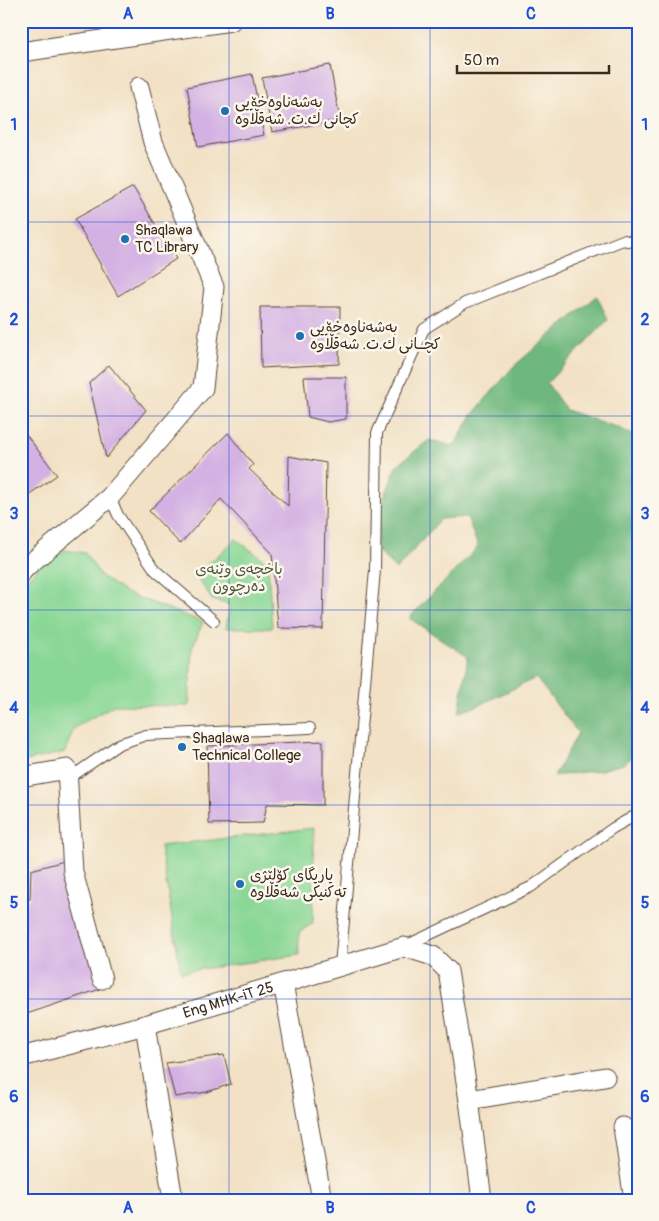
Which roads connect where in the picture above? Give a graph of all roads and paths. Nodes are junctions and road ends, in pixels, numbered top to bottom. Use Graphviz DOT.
graph roads {
  1 [pos="231,21"];
  2 [pos="137,28"];
  3 [pos="21,52"];
  4 [pos="139,87"];
  5 [pos="638,243"];
  6 [pos="110,497"];
  7 [pos="21,573"];
  8 [pos="214,621"];
  9 [pos="310,728"];
  10 [pos="21,777"];
  11 [pos="68,779"];
  12 [pos="638,814"];
  13 [pos="404,947"];
  14 [pos="340,966"];
  15 [pos="102,979"];
  16 [pos="283,984"];
  17 [pos="145,1025"];
  18 [pos="21,1057"];
  19 [pos="605,1077"];
  20 [pos="469,1100"];
  21 [pos="623,1127"];
  22 [pos="173,1200"];
  23 [pos="322,1200"];
  24 [pos="482,1200"];
  25 [pos="634,1200"];
  1 -- 2 [label="street"];
  2 -- 3 [label="street"];
  4 -- 6 [label="street"];
  5 -- 14 [label="lane"];
  6 -- 7 [label="street"];
  6 -- 8 [label="lane"];
  9 -- 11 [label="lane"];
  10 -- 11 [label="street"];
  11 -- 15 [label="street"];
  12 -- 13 [label="lane"];
  13 -- 14 [label="street, Eng MHK-iT 25"];
  13 -- 20 [label="street"];
  14 -- 16 [label="street, Eng MHK-iT 25"];
  16 -- 17 [label="street, Eng MHK-iT 25"];
  16 -- 23 [label="street"];
  17 -- 18 [label="street, Eng MHK-iT 25"];
  17 -- 22 [label="street"];
  19 -- 20 [label="street"];
  20 -- 24 [label="street"];
  21 -- 25 [label="street"];
}
